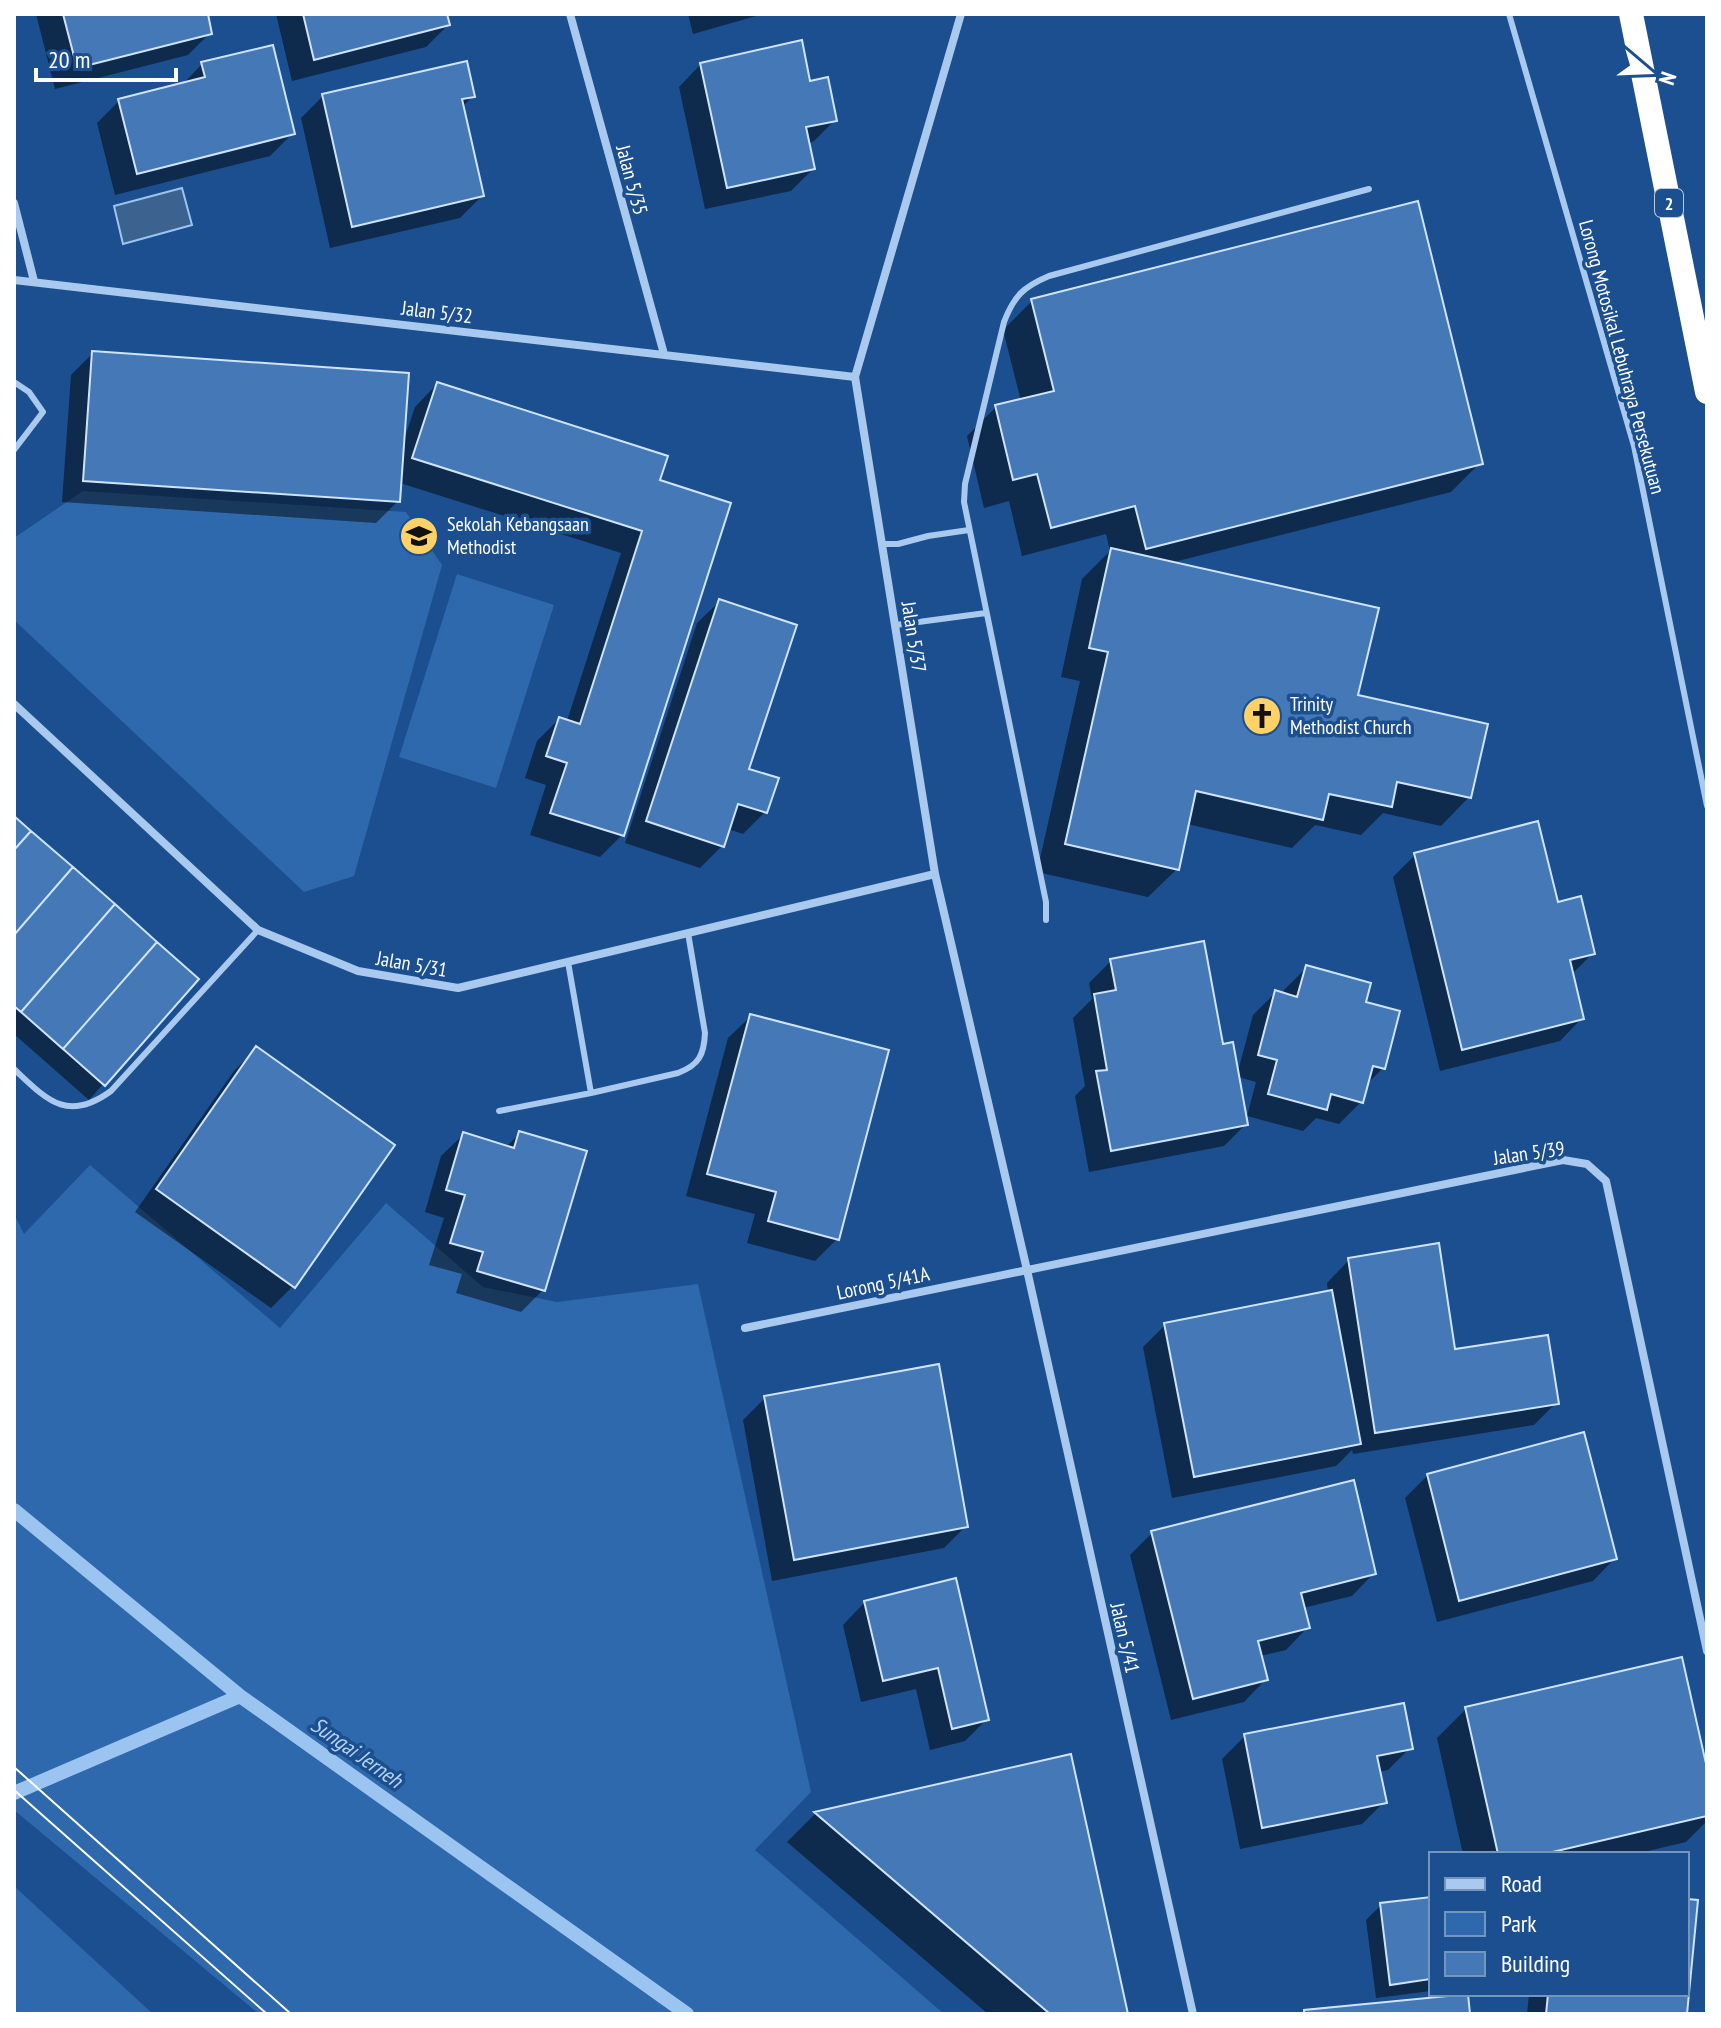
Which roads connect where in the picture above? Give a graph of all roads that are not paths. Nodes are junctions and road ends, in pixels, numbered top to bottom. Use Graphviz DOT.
graph roads {
  1 [pos="570,14"];
  2 [pos="961,14"];
  3 [pos="1509,14"];
  4 [pos="1631,14"];
  5 [pos="1369,189"];
  6 [pos="14,203"];
  7 [pos="14,280"];
  8 [pos="34,281"];
  9 [pos="664,354"];
  10 [pos="855,377"];
  11 [pos="14,382"];
  12 [pos="1707,392"];
  13 [pos="14,450"];
  14 [pos="969,530"];
  15 [pos="882,544"];
  16 [pos="986,613"];
  17 [pos="896,625"];
  18 [pos="14,704"];
  19 [pos="1707,806"];
  20 [pos="935,874"];
  21 [pos="1046,920"];
  22 [pos="258,930"];
  23 [pos="688,933"];
  24 [pos="568,962"];
  25 [pos="14,1069"];
  26 [pos="591,1093"];
  27 [pos="499,1111"];
  28 [pos="1027,1270"];
  29 [pos="745,1328"];
  30 [pos="1707,1651"];
  31 [pos="1193,2014"];
  1 -- 9 [label="street, Jalan 5/35"];
  2 -- 10 [label="street, Jalan 5/37"];
  3 -- 19 [label="lane, Lorong Motosikal Lebuhraya Persekutuan"];
  4 -- 12 [label="highway, 2"];
  5 -- 14 [label="lane"];
  6 -- 8 [label="street"];
  7 -- 8 [label="street, Jalan 5/32"];
  8 -- 9 [label="street, Jalan 5/32"];
  9 -- 10 [label="street, Jalan 5/32"];
  10 -- 15 [label="street, Jalan 5/37"];
  11 -- 13 [label="lane"];
  14 -- 15 [label="lane"];
  14 -- 16 [label="lane"];
  15 -- 17 [label="street, Jalan 5/37"];
  16 -- 17 [label="lane"];
  16 -- 21 [label="lane"];
  17 -- 20 [label="street, Jalan 5/37"];
  18 -- 22 [label="street, Jalan 5/31"];
  20 -- 23 [label="street, Jalan 5/31"];
  20 -- 28 [label="street, Jalan 5/37"];
  22 -- 24 [label="street, Jalan 5/31"];
  22 -- 25 [label="lane"];
  23 -- 24 [label="street, Jalan 5/31"];
  23 -- 26 [label="lane"];
  24 -- 26 [label="lane"];
  26 -- 27 [label="lane"];
  28 -- 29 [label="street, Lorong 5/41A"];
  28 -- 30 [label="street, Jalan 5/39"];
  28 -- 31 [label="street, Jalan 5/41"];
}
